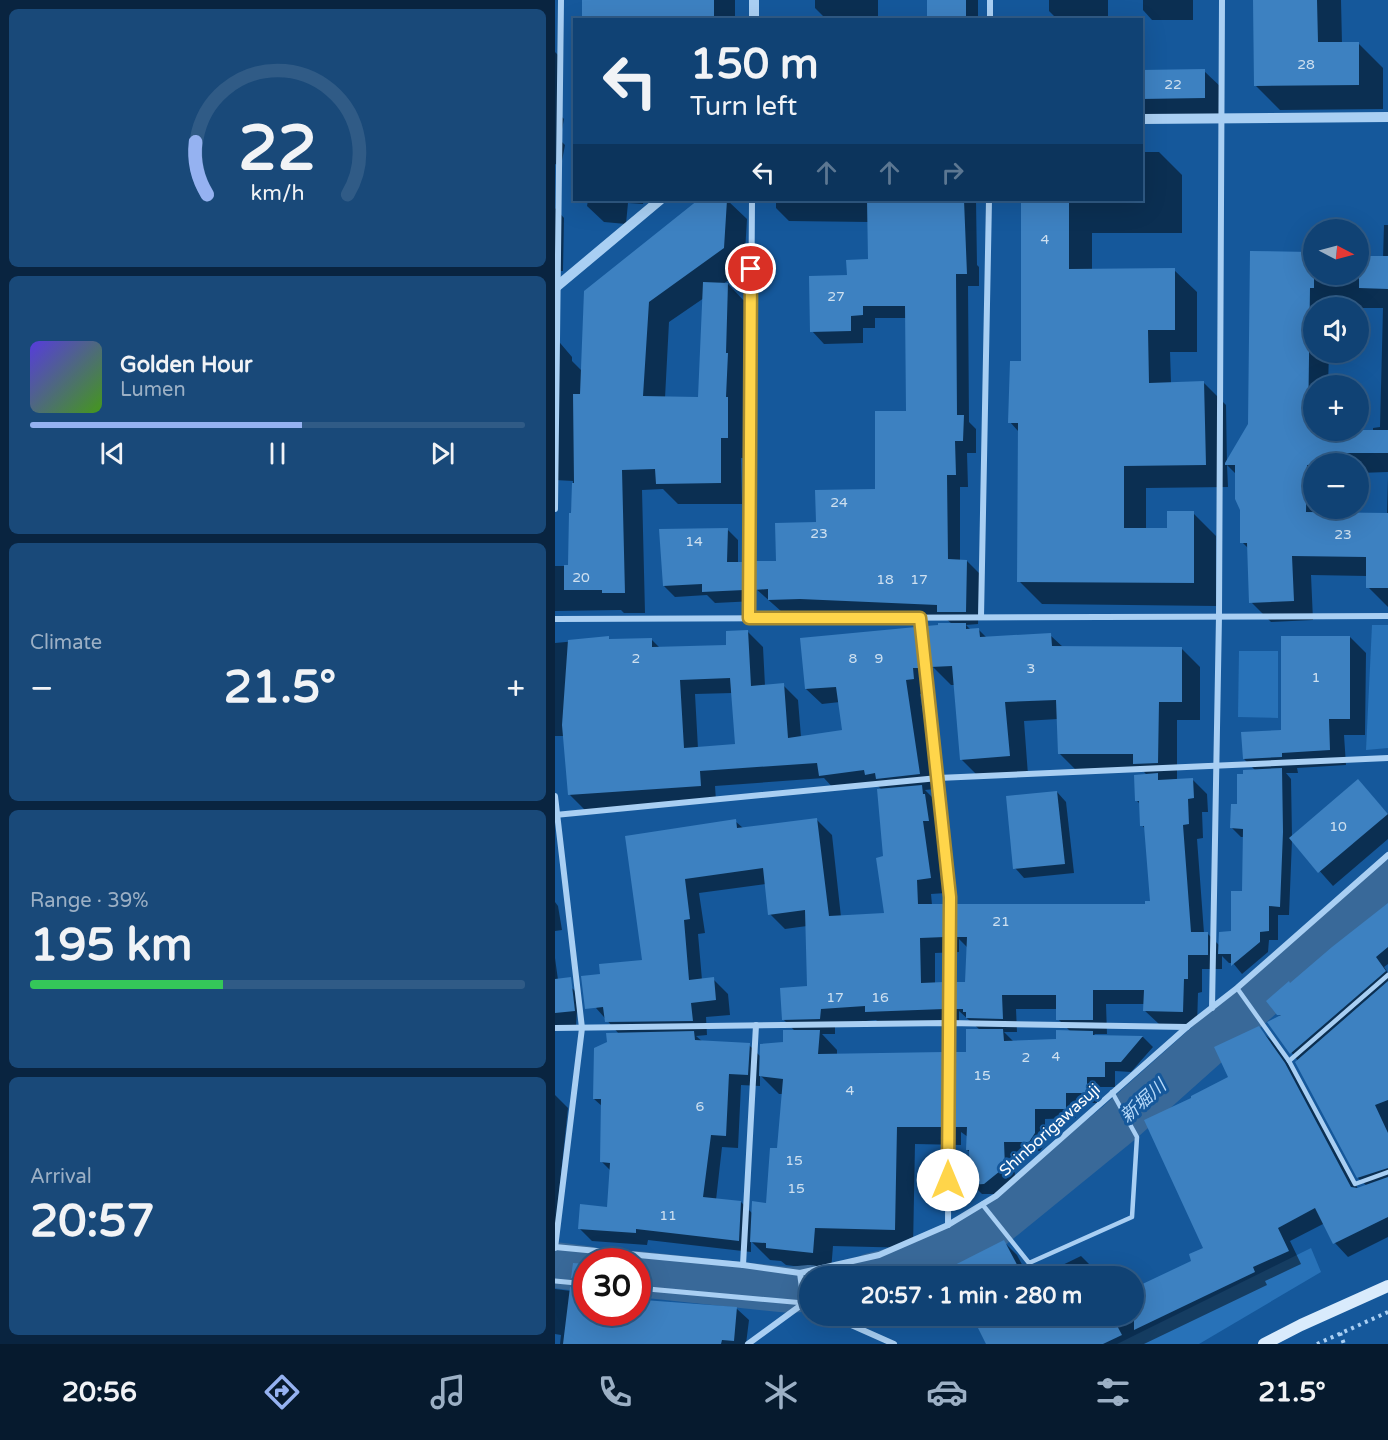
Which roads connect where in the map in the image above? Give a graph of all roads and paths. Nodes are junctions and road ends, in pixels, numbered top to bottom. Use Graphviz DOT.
graph roads {
  1 [pos="561,0"];
  2 [pos="754,0"];
  3 [pos="990,0"];
  4 [pos="1222,0"];
  5 [pos="754,18"];
  6 [pos="990,18"];
  7 [pos="1388,117"];
  8 [pos="1143,119"];
  9 [pos="1221,119"];
  10 [pos="659,201"];
  11 [pos="752,201"];
  12 [pos="989,201"];
  13 [pos="557,287"];
  14 [pos="555,509"];
  15 [pos="1218,616"];
  16 [pos="1388,616"];
  17 [pos="981,617"];
  18 [pos="749,618"];
  19 [pos="920,618"];
  20 [pos="555,619"];
  21 [pos="1388,758"];
  22 [pos="1215,765"];
  23 [pos="937,778"];
  24 [pos="555,796"];
  25 [pos="556,815"];
  26 [pos="1388,855"];
  27 [pos="1388,975"];
  28 [pos="1237,988"];
  29 [pos="1212,1008"];
  30 [pos="948,1023"];
  31 [pos="756,1025"];
  32 [pos="555,1028"];
  33 [pos="582,1028"];
  34 [pos="1187,1028"];
  35 [pos="1289,1061"];
  36 [pos="1112,1092"];
  37 [pos="1388,1172"];
  38 [pos="982,1204"];
  39 [pos="948,1224"];
  40 [pos="555,1247"];
  41 [pos="743,1265"];
  42 [pos="831,1266"];
  43 [pos="799,1273"];
  44 [pos="555,1281"];
  45 [pos="573,1283"];
  46 [pos="1388,1286"];
  47 [pos="651,1289"];
  48 [pos="799,1304"];
  49 [pos="799,1310"];
  50 [pos="1388,1312"];
  51 [pos="854,1326"];
  52 [pos="1340,1333"];
  53 [pos="748,1344"];
  54 [pos="894,1344"];
  55 [pos="1264,1344"];
  56 [pos="1317,1344"];
  57 [pos="1344,1344"];
  1 -- 13 [label="street"];
  2 -- 5 [label="street"];
  3 -- 6 [label="street"];
  4 -- 9 [label="street"];
  7 -- 9 [label="street"];
  8 -- 9 [label="street"];
  9 -- 15 [label="street"];
  10 -- 13 [label="street"];
  11 -- 18 [label="street"];
  12 -- 17 [label="street"];
  13 -- 14 [label="street"];
  15 -- 16 [label="street"];
  15 -- 17 [label="street"];
  15 -- 22 [label="street"];
  17 -- 19 [label="street"];
  18 -- 19 [label="street"];
  18 -- 20 [label="street"];
  19 -- 23 [label="street"];
  21 -- 22 [label="street"];
  22 -- 23 [label="street"];
  22 -- 29 [label="street"];
  23 -- 25 [label="street"];
  23 -- 30 [label="street"];
  24 -- 25 [label="street"];
  25 -- 33 [label="street"];
  26 -- 28 [label="street, Shinborigawasuji"];
  27 -- 35 [label="lane"];
  28 -- 29 [label="street, Shinborigawasuji"];
  28 -- 35 [label="lane"];
  29 -- 34 [label="street, Shinborigawasuji"];
  30 -- 31 [label="street"];
  30 -- 34 [label="street"];
  30 -- 39 [label="street"];
  31 -- 33 [label="street"];
  31 -- 41 [label="street"];
  32 -- 33 [label="street"];
  33 -- 40 [label="street"];
  34 -- 36 [label="street, Shinborigawasuji"];
  35 -- 37 [label="lane"];
  36 -- 38 [label="street, Shinborigawasuji"];
  36 -- 38 [label="lane"];
  38 -- 39 [label="street, Shinborigawasuji"];
  39 -- 42 [label="street, Shinborigawasuji"];
  40 -- 41 [label="street, Shinborigawasuji"];
  41 -- 43 [label="street, Shinborigawasuji"];
  44 -- 45 [label="street"];
  46 -- 55 [label="main road"];
  47 -- 48 [label="street"];
  49 -- 53 [label="street"];
  50 -- 52 [label="path"];
  51 -- 54 [label="street"];
  52 -- 56 [label="path"];
  52 -- 57 [label="path"];
}
